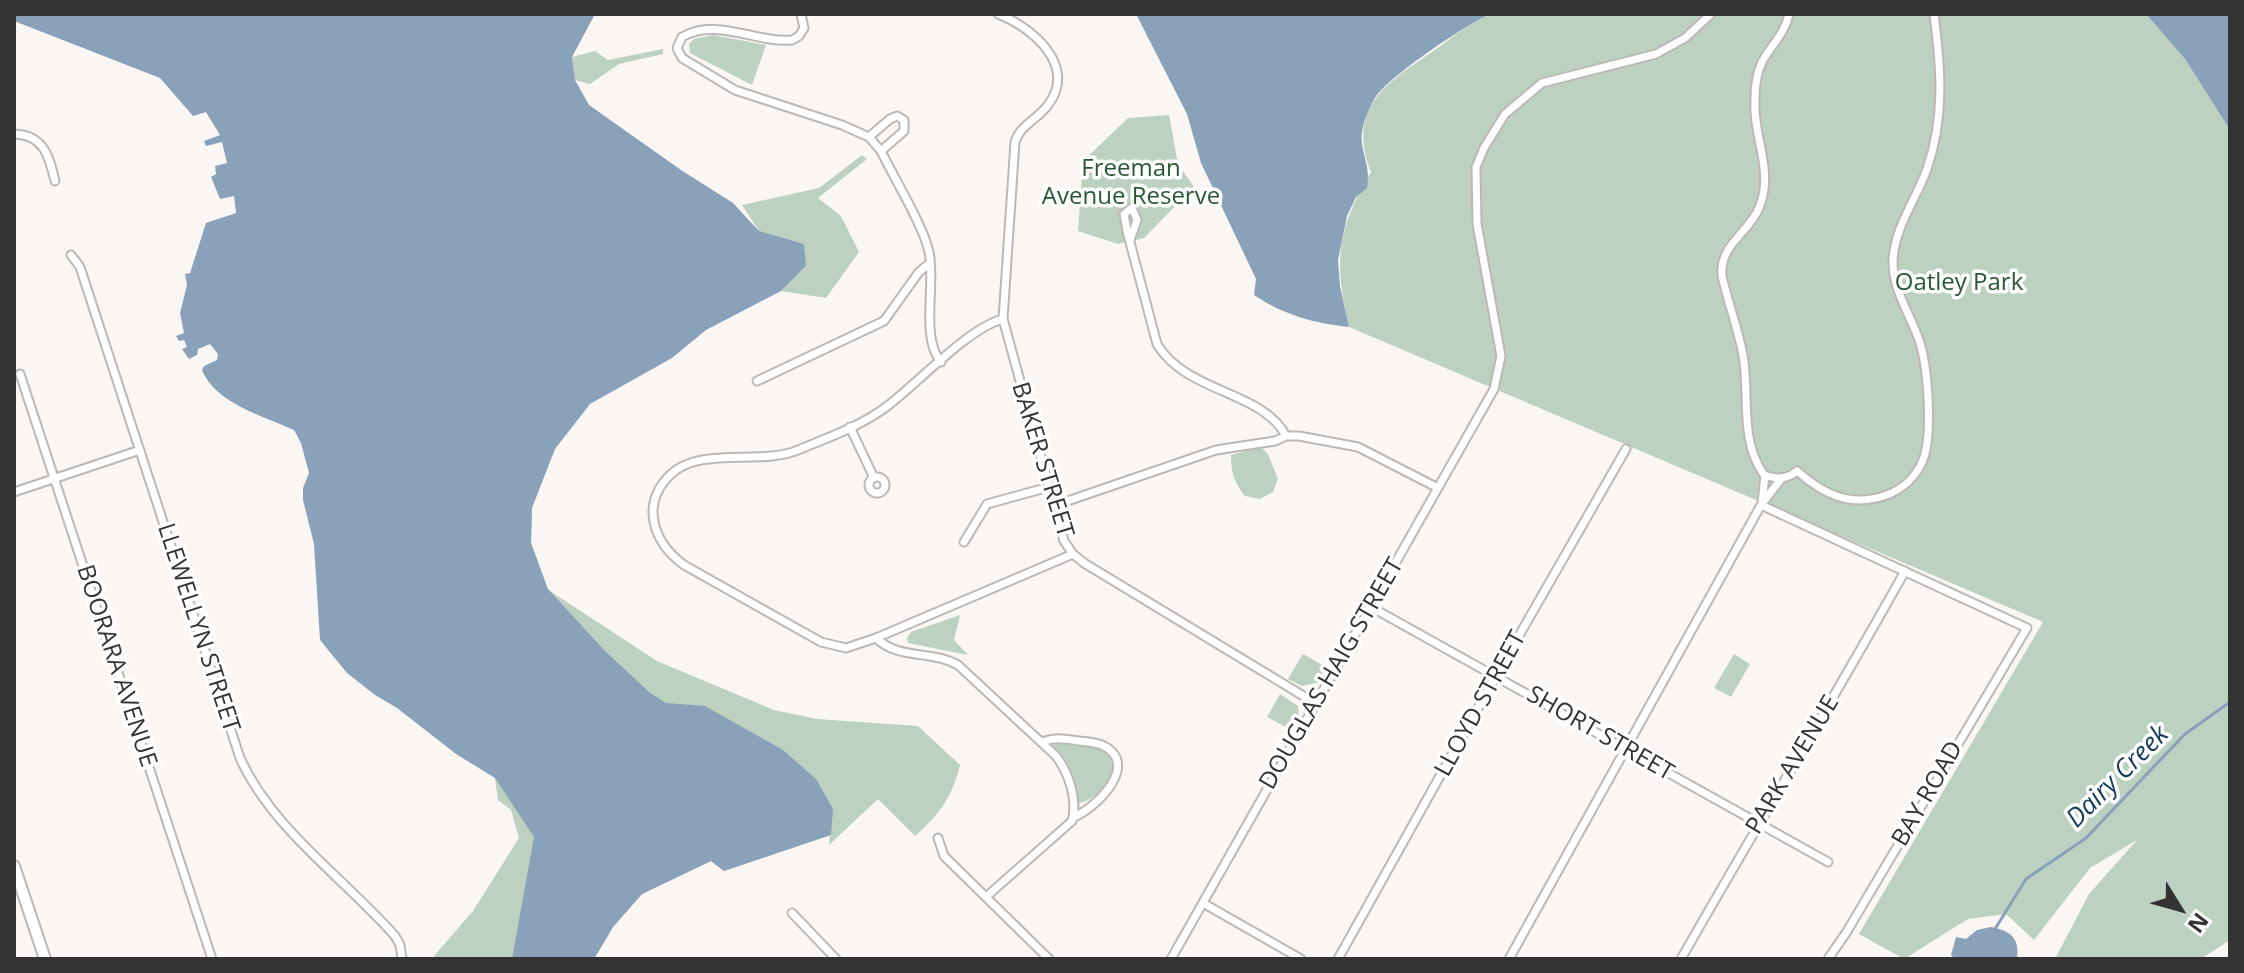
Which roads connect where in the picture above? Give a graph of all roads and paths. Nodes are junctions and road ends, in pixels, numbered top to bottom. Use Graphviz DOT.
graph roads {
  1 [pos="801,14"];
  2 [pos="998,14"];
  3 [pos="1711,14"];
  4 [pos="1789,14"];
  5 [pos="1934,14"];
  6 [pos="14,134"];
  7 [pos="869,137"];
  8 [pos="881,151"];
  9 [pos="55,181"];
  10 [pos="1130,240"];
  11 [pos="71,255"];
  12 [pos="930,263"];
  13 [pos="1003,319"];
  14 [pos="941,362"];
  15 [pos="20,374"];
  16 [pos="757,381"];
  17 [pos="850,427"];
  18 [pos="1286,436"];
  19 [pos="1626,449"];
  20 [pos="140,450"];
  21 [pos="1765,475"];
  22 [pos="54,478"];
  23 [pos="874,478"];
  24 [pos="1781,479"];
  25 [pos="1049,487"];
  26 [pos="1438,488"];
  27 [pos="14,492"];
  28 [pos="1761,505"];
  29 [pos="1053,506"];
  30 [pos="964,542"];
  31 [pos="1073,554"];
  32 [pos="1905,571"];
  33 [pos="1371,607"];
  34 [pos="876,638"];
  35 [pos="1497,675"];
  36 [pos="1315,703"];
  37 [pos="1042,742"];
  38 [pos="1625,748"];
  39 [pos="1074,817"];
  40 [pos="1758,823"];
  41 [pos="938,838"];
  42 [pos="1828,862"];
  43 [pos="14,866"];
  44 [pos="987,896"];
  45 [pos="1203,903"];
  46 [pos="792,913"];
  47 [pos="402,958"];
  48 [pos="45,959"];
  49 [pos="212,959"];
  50 [pos="836,959"];
  51 [pos="1049,959"];
  52 [pos="1171,959"];
  53 [pos="1301,959"];
  54 [pos="1338,959"];
  55 [pos="1509,959"];
  56 [pos="1681,959"];
  57 [pos="1828,959"];
  1 -- 7 [label="street"];
  2 -- 13 [label="street, BAKER STREET"];
  3 -- 26 [label="street, DOUGLAS HAIG STREET"];
  4 -- 21 [label="street"];
  5 -- 24 [label="street"];
  6 -- 9 [label="street"];
  7 -- 8 [label="street"];
  7 -- 8 [label="street"];
  8 -- 12 [label="street"];
  10 -- 18 [label="street"];
  11 -- 20 [label="street, LLEWELLYN STREET"];
  12 -- 14 [label="street"];
  12 -- 16 [label="street"];
  13 -- 14 [label="street"];
  13 -- 25 [label="street, BAKER STREET"];
  14 -- 17 [label="street"];
  15 -- 22 [label="street, BOORARA AVENUE"];
  17 -- 23 [label="street"];
  17 -- 34 [label="street"];
  18 -- 26 [label="street"];
  18 -- 29 [label="street"];
  19 -- 35 [label="street, LLOYD STREET"];
  20 -- 22 [label="street"];
  20 -- 47 [label="street, LLEWELLYN STREET"];
  21 -- 24 [label="street"];
  21 -- 28 [label="street"];
  22 -- 27 [label="street"];
  22 -- 49 [label="street, BOORARA AVENUE"];
  24 -- 28 [label="street"];
  25 -- 29 [label="street, BAKER STREET"];
  25 -- 30 [label="street"];
  26 -- 33 [label="street, DOUGLAS HAIG STREET"];
  28 -- 32 [label="street"];
  28 -- 38 [label="street"];
  29 -- 31 [label="street, BAKER STREET"];
  31 -- 34 [label="street"];
  31 -- 36 [label="street, BAKER STREET"];
  32 -- 40 [label="street, PARK AVENUE"];
  32 -- 57 [label="street, BAY ROAD"];
  33 -- 35 [label="street, SHORT STREET"];
  33 -- 36 [label="street, DOUGLAS HAIG STREET"];
  34 -- 37 [label="street"];
  35 -- 38 [label="street, SHORT STREET"];
  35 -- 54 [label="street, LLOYD STREET"];
  36 -- 45 [label="street, DOUGLAS HAIG STREET"];
  37 -- 39 [label="street"];
  37 -- 39 [label="street"];
  38 -- 40 [label="street, SHORT STREET"];
  38 -- 55 [label="street"];
  39 -- 44 [label="street"];
  40 -- 42 [label="street, SHORT STREET"];
  40 -- 56 [label="street, PARK AVENUE"];
  41 -- 44 [label="street"];
  43 -- 48 [label="street"];
  44 -- 51 [label="street"];
  45 -- 52 [label="street, DOUGLAS HAIG STREET"];
  45 -- 53 [label="street"];
  46 -- 50 [label="street"];
}
